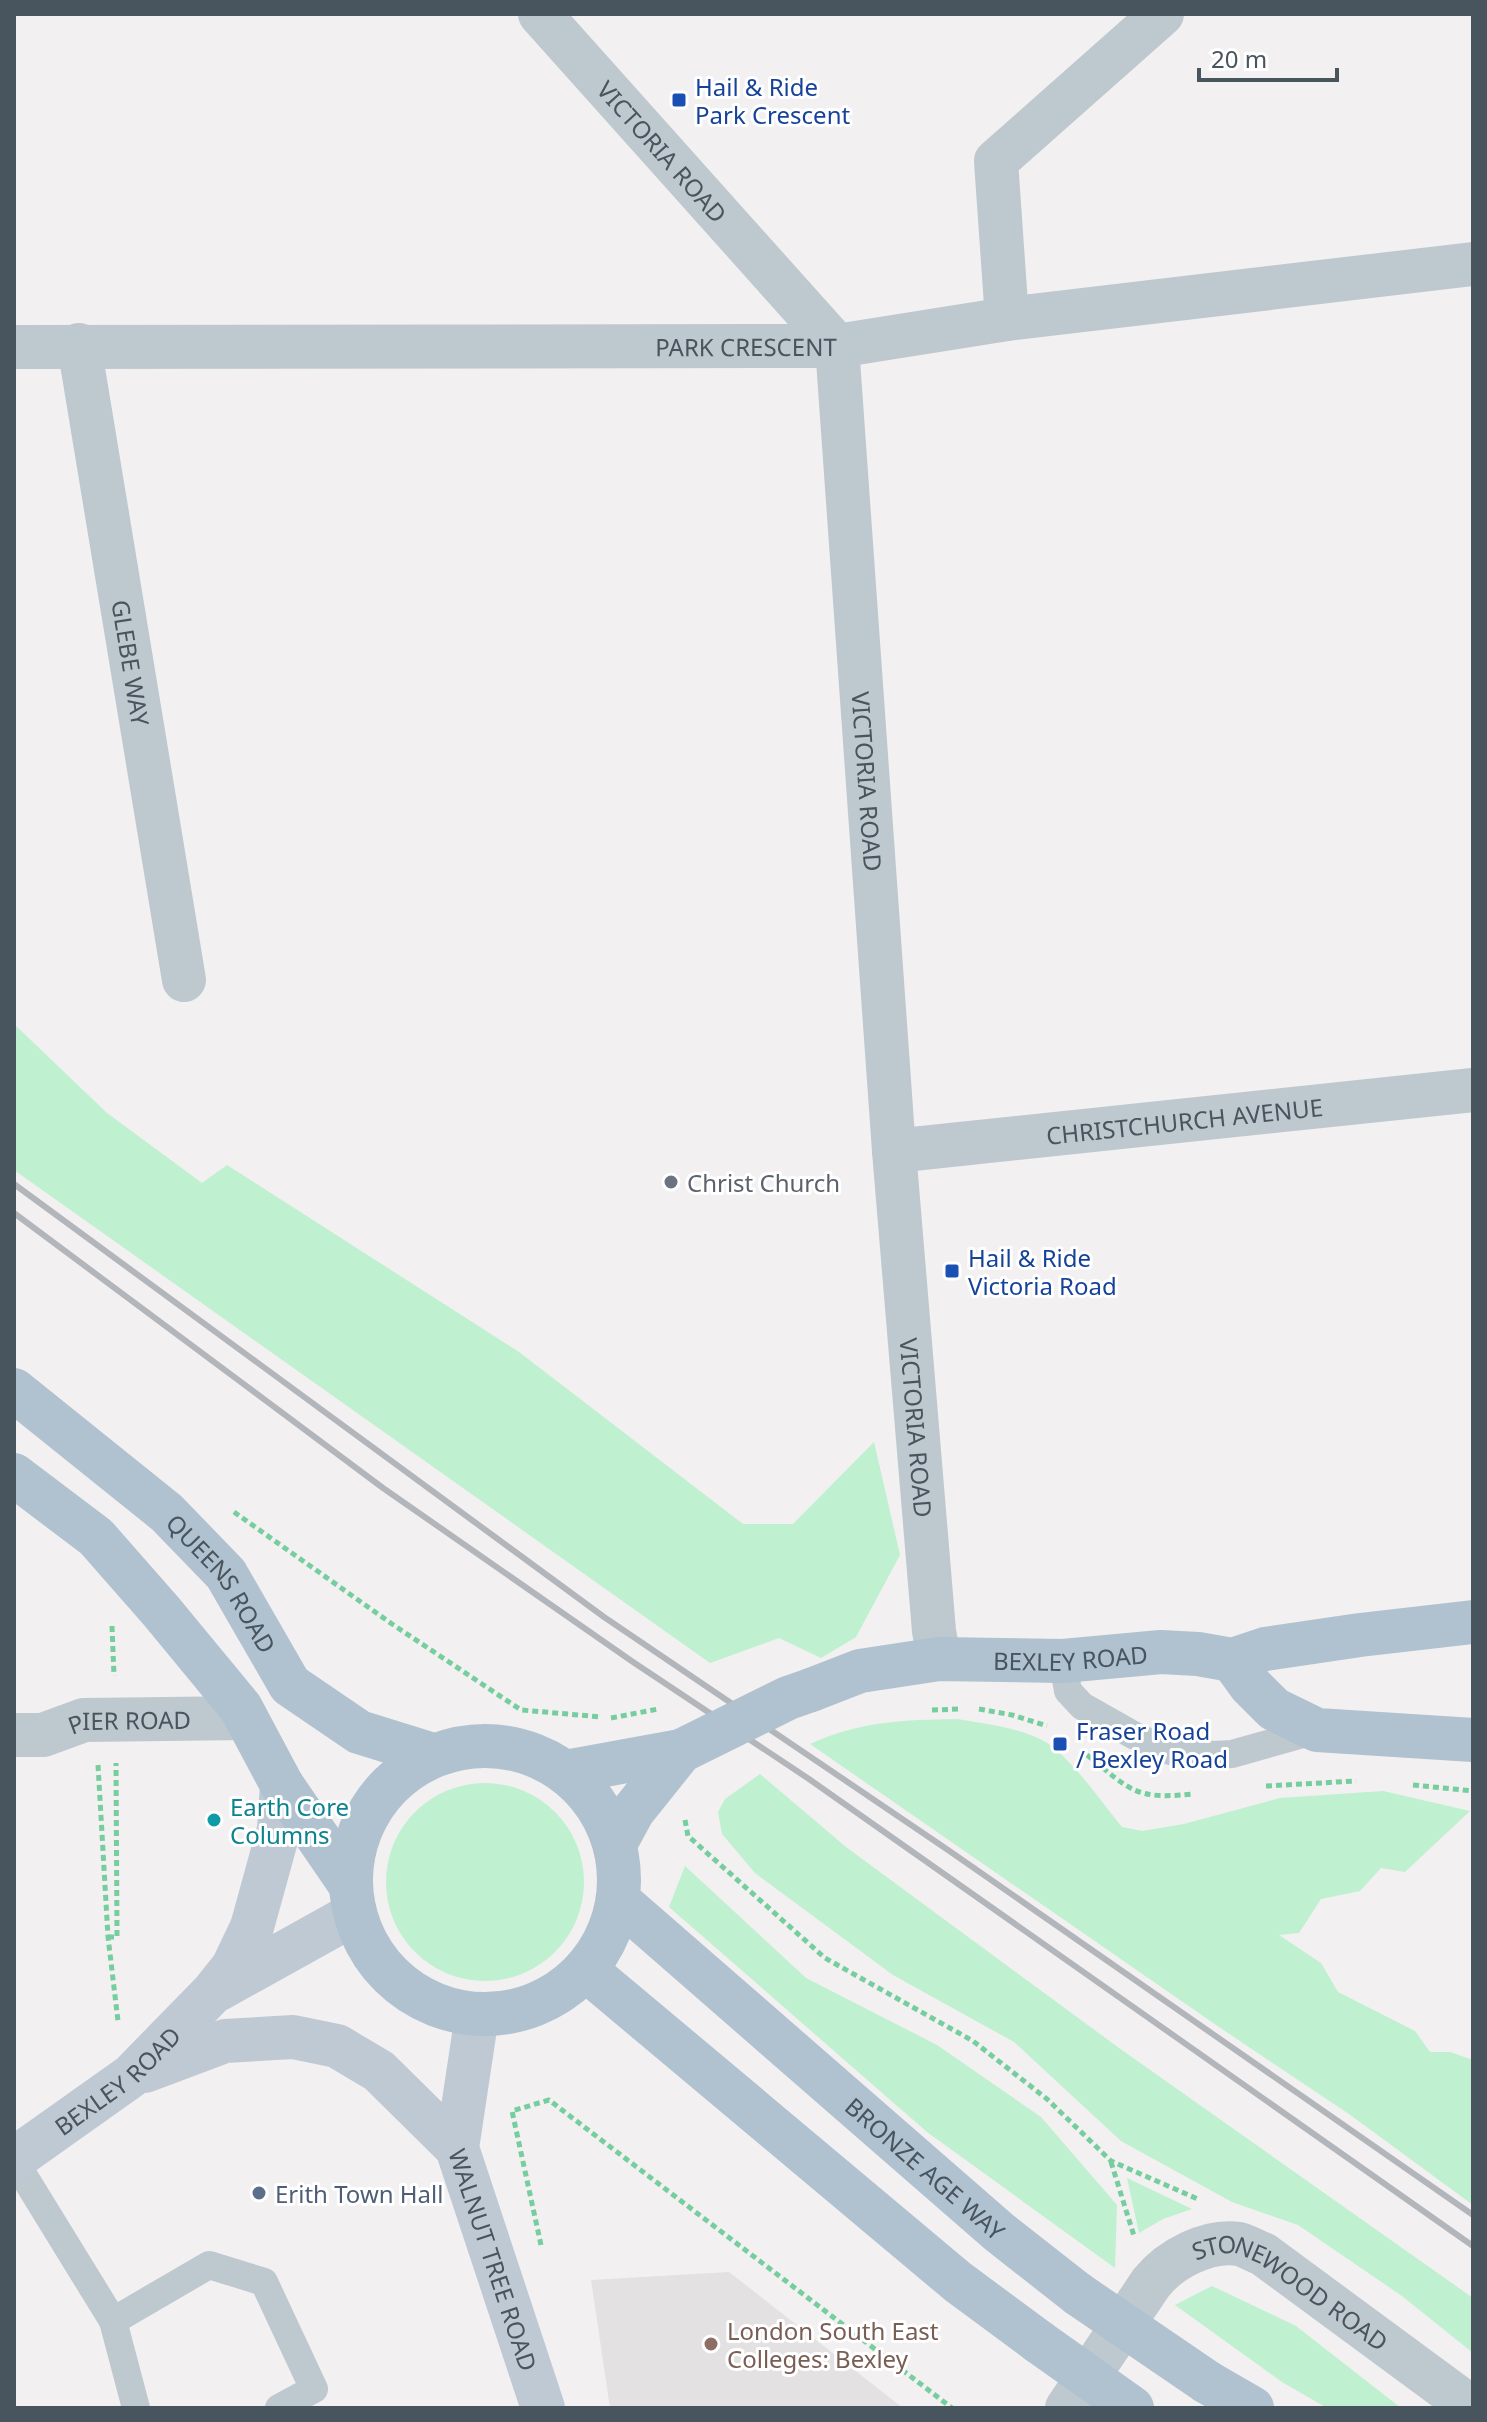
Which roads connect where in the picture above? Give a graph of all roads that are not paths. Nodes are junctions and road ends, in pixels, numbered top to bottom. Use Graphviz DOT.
graph roads {
  1 [pos="540,14"];
  2 [pos="1162,14"];
  3 [pos="1473,264"];
  4 [pos="1007,319"];
  5 [pos="79,345"];
  6 [pos="837,346"];
  7 [pos="14,347"];
  8 [pos="184,980"];
  9 [pos="1473,1090"];
  10 [pos="894,1151"];
  11 [pos="14,1390"];
  12 [pos="14,1475"];
  13 [pos="1473,1622"];
  14 [pos="939,1659"];
  15 [pos="1232,1660"];
  16 [pos="1063,1661"];
  17 [pos="246,1718"];
  18 [pos="1317,1730"];
  19 [pos="29,1735"];
  20 [pos="1473,1740"];
  21 [pos="681,1751"];
  22 [pos="433,1755"];
  23 [pos="566,1772"];
  24 [pos="282,1785"];
  25 [pos="615,1844"];
  26 [pos="351,1899"];
  27 [pos="618,1900"];
  28 [pos="586,1970"];
  29 [pos="213,1992"];
  30 [pos="477,2015"];
  31 [pos="131,2076"];
  32 [pos="457,2148"];
  33 [pos="14,2160"];
  34 [pos="113,2321"];
  35 [pos="136,2408"];
  36 [pos="279,2408"];
  37 [pos="543,2408"];
  38 [pos="1067,2408"];
  39 [pos="1132,2408"];
  40 [pos="1252,2408"];
  41 [pos="1472,2408"];
  1 -- 6 [label="street, VICTORIA ROAD"];
  2 -- 4 [label="street"];
  3 -- 4 [label="street, PARK CRESCENT"];
  4 -- 6 [label="street, PARK CRESCENT"];
  5 -- 6 [label="street, PARK CRESCENT"];
  5 -- 7 [label="street, PARK CRESCENT"];
  5 -- 8 [label="street, GLEBE WAY"];
  6 -- 10 [label="street, VICTORIA ROAD"];
  9 -- 10 [label="street, CHRISTCHURCH AVENUE"];
  10 -- 14 [label="street, VICTORIA ROAD"];
  11 -- 22 [label="main road, QUEENS ROAD"];
  12 -- 17 [label="main road"];
  13 -- 15 [label="main road, BEXLEY ROAD"];
  14 -- 16 [label="main road, BEXLEY ROAD"];
  14 -- 21 [label="main road, BEXLEY ROAD, bridge"];
  15 -- 16 [label="main road, BEXLEY ROAD"];
  15 -- 18 [label="main road"];
  16 -- 18 [label="lane"];
  17 -- 19 [label="street, PIER ROAD"];
  17 -- 24 [label="main road"];
  18 -- 20 [label="main road"];
  21 -- 23 [label="main road, BEXLEY ROAD"];
  21 -- 25 [label="main road, BEXLEY ROAD"];
  22 -- 23 [label="main road"];
  22 -- 26 [label="main road"];
  23 -- 25 [label="main road"];
  24 -- 26 [label="main road"];
  24 -- 29 [label="street, BEXLEY ROAD"];
  25 -- 27 [label="main road"];
  26 -- 29 [label="street, BEXLEY ROAD"];
  26 -- 30 [label="main road"];
  27 -- 28 [label="main road"];
  27 -- 40 [label="main road, BRONZE AGE WAY, bridge"];
  28 -- 30 [label="main road"];
  28 -- 39 [label="main road, bridge"];
  29 -- 31 [label="street, BEXLEY ROAD"];
  30 -- 32 [label="street, WALNUT TREE ROAD"];
  31 -- 32 [label="street"];
  31 -- 33 [label="street, BEXLEY ROAD"];
  32 -- 37 [label="street, WALNUT TREE ROAD"];
  33 -- 34 [label="lane"];
  34 -- 35 [label="lane"];
  34 -- 36 [label="lane"];
  38 -- 41 [label="street, STONEWOOD ROAD"];
}
